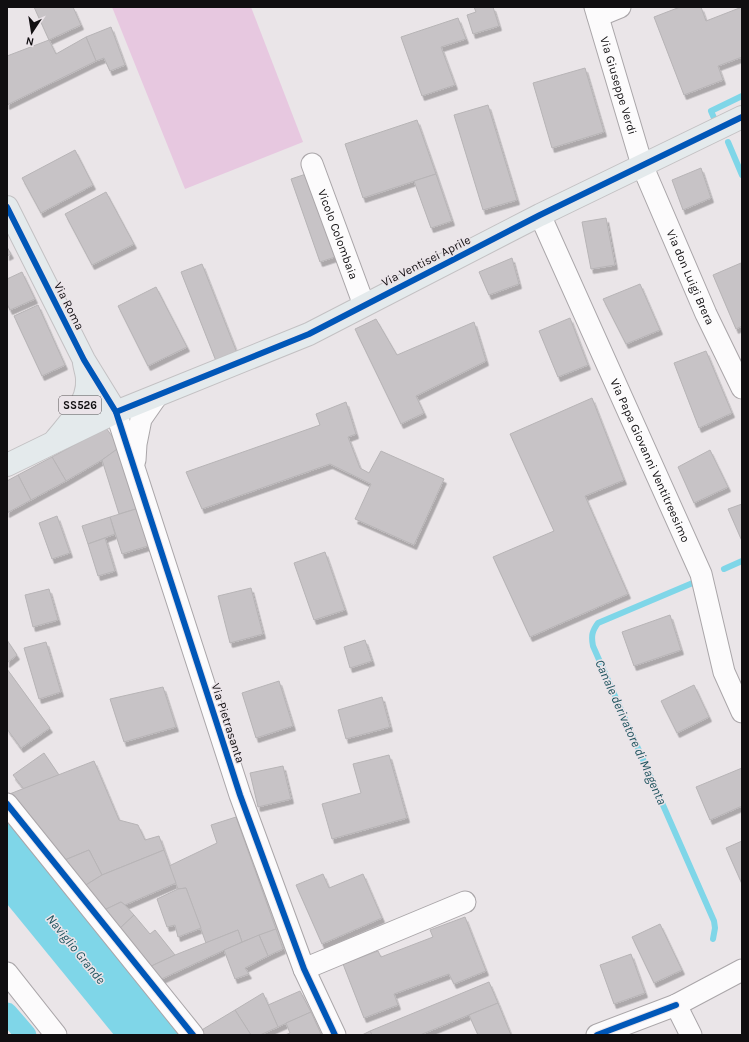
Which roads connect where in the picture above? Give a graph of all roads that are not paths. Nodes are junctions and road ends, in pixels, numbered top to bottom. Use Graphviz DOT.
graph roads {
  1 [pos="620,7"];
  2 [pos="596,12"];
  3 [pos="742,117"];
  4 [pos="312,164"];
  5 [pos="642,165"];
  6 [pos="7,207"];
  7 [pos="540,215"];
  8 [pos="364,305"];
  9 [pos="84,360"];
  10 [pos="742,388"];
  11 [pos="157,396"];
  12 [pos="116,412"];
  13 [pos="52,443"];
  14 [pos="7,465"];
  15 [pos="135,471"];
  16 [pos="742,712"];
  17 [pos="7,804"];
  18 [pos="465,902"];
  19 [pos="304,969"];
  20 [pos="742,970"];
  21 [pos="7,973"];
  22 [pos="676,1005"];
  23 [pos="56,1035"];
  24 [pos="193,1035"];
  25 [pos="335,1035"];
  26 [pos="597,1035"];
  27 [pos="691,1035"];
  1 -- 2 [label="street"];
  2 -- 5 [label="street, Via Giuseppe Verdi"];
  3 -- 5 [label="main road, Via Ventisei Aprile"];
  4 -- 8 [label="street, Vicolo Colombaia"];
  5 -- 7 [label="main road, Via Ventisei Aprile"];
  5 -- 10 [label="street, Via don Luigi Brera"];
  6 -- 9 [label="main road, Via Roma / SS526"];
  7 -- 8 [label="main road, Via Ventisei Aprile"];
  7 -- 16 [label="street, Via Papa Giovanni Ventitreesimo"];
  8 -- 11 [label="main road, Via Ventisei Aprile"];
  9 -- 12 [label="main road, Via Roma"];
  9 -- 13 [label="main road, Via Roma / SS526"];
  11 -- 12 [label="main road, Via Ventisei Aprile"];
  11 -- 15 [label="street"];
  12 -- 13 [label="main road, Via Roma / SS526"];
  12 -- 15 [label="street, Via Pietrasanta"];
  13 -- 14 [label="main road, Via Roma / SS526"];
  15 -- 19 [label="street, Via Pietrasanta"];
  17 -- 24 [label="street"];
  18 -- 19 [label="street"];
  19 -- 25 [label="street, Via Pietrasanta"];
  20 -- 22 [label="street"];
  21 -- 23 [label="street"];
  22 -- 26 [label="street"];
  22 -- 27 [label="street"];
}
